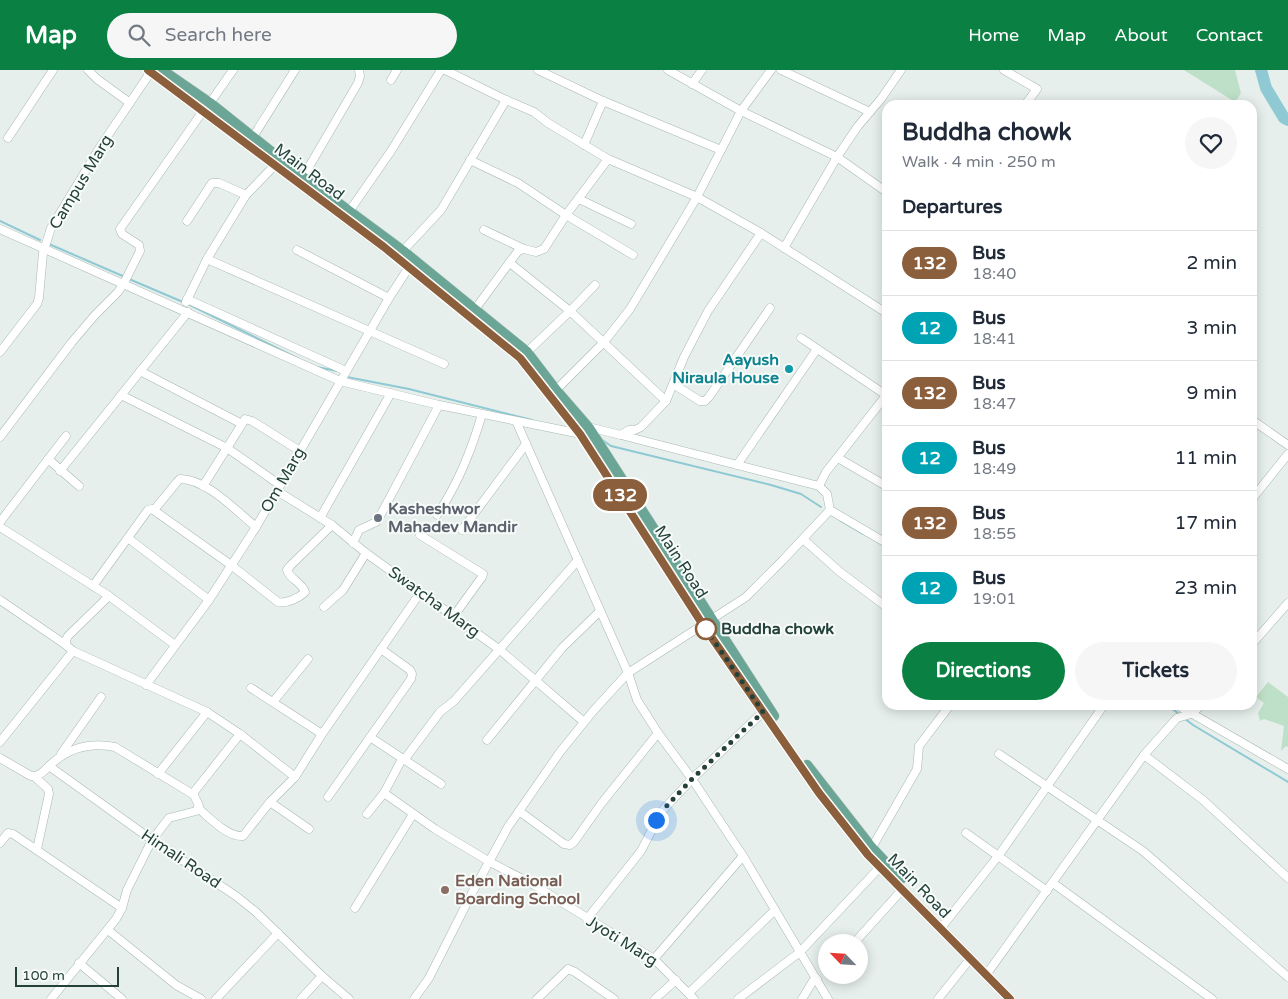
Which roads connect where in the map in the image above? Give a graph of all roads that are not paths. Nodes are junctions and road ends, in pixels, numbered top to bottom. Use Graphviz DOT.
graph roads {
  1 [pos="53,70"];
  2 [pos="88,70"];
  3 [pos="233,70"];
  4 [pos="295,70"];
  5 [pos="358,70"];
  6 [pos="397,70"];
  7 [pos="443,70"];
  8 [pos="538,70"];
  9 [pos="668,70"];
  10 [pos="702,70"];
  11 [pos="771,70"];
  12 [pos="781,70"];
  13 [pos="901,70"];
  14 [pos="1004,70"];
  15 [pos="150,71"];
  16 [pos="169,72"];
  17 [pos="391,80"];
  18 [pos="692,84"];
  19 [pos="506,100"];
  20 [pos="1029,100"];
  21 [pos="603,101"];
  22 [pos="130,103"];
  23 [pos="206,107"];
  24 [pos="741,111"];
  25 [pos="870,112"];
  26 [pos="253,137"];
  27 [pos="8,138"];
  28 [pos="584,145"];
  29 [pos="721,150"];
  30 [pos="837,158"];
  31 [pos="608,159"];
  32 [pos="470,160"];
  33 [pos="275,165"];
  34 [pos="303,177"];
  35 [pos="882,189"];
  36 [pos="246,195"];
  37 [pos="696,197"];
  38 [pos="579,199"];
  39 [pos="347,214"];
  40 [pos="566,215"];
  41 [pos="187,221"];
  42 [pos="631,224"];
  43 [pos="0,229"];
  44 [pos="484,230"];
  45 [pos="760,233"];
  46 [pos="44,248"];
  47 [pos="784,248"];
  48 [pos="524,249"];
  49 [pos="297,250"];
  50 [pos="400,254"];
  51 [pos="633,255"];
  52 [pos="207,259"];
  53 [pos="510,263"];
  54 [pos="409,267"];
  55 [pos="124,283"];
  56 [pos="595,286"];
  57 [pos="389,298"];
  58 [pos="185,306"];
  59 [pos="770,308"];
  60 [pos="882,310"];
  61 [pos="570,311"];
  62 [pos="472,313"];
  63 [pos="369,332"];
  64 [pos="800,338"];
  65 [pos="604,342"];
  66 [pos="816,349"];
  67 [pos="0,352"];
  68 [pos="527,352"];
  69 [pos="444,364"];
  70 [pos="140,371"];
  71 [pos="346,371"];
  72 [pos="340,380"];
  73 [pos="673,384"];
  74 [pos="882,391"];
  75 [pos="391,393"];
  76 [pos="553,393"];
  77 [pos="121,395"];
  78 [pos="666,401"];
  79 [pos="882,401"];
  80 [pos="439,405"];
  81 [pos="482,414"];
  82 [pos="516,421"];
  83 [pos="1257,423"];
  84 [pos="242,424"];
  85 [pos="585,431"];
  86 [pos="621,435"];
  87 [pos="0,436"];
  88 [pos="66,436"];
  89 [pos="526,444"];
  90 [pos="1288,445"];
  91 [pos="228,448"];
  92 [pos="300,451"];
  93 [pos="1288,454"];
  94 [pos="838,458"];
  95 [pos="48,459"];
  96 [pos="737,465"];
  97 [pos="60,471"];
  98 [pos="882,484"];
  99 [pos="79,486"];
  100 [pos="203,486"];
  101 [pos="820,486"];
  102 [pos="279,488"];
  103 [pos="1257,493"];
  104 [pos="154,510"];
  105 [pos="830,510"];
  106 [pos="438,515"];
  107 [pos="320,518"];
  108 [pos="0,522"];
  109 [pos="332,525"];
  110 [pos="0,527"];
  111 [pos="256,527"];
  112 [pos="462,530"];
  113 [pos="420,535"];
  114 [pos="128,538"];
  115 [pos="803,539"];
  116 [pos="882,540"];
  117 [pos="353,543"];
  118 [pos="366,553"];
  119 [pos="578,560"];
  120 [pos="231,565"];
  121 [pos="93,586"];
  122 [pos="420,593"];
  123 [pos="109,596"];
  124 [pos="0,600"];
  125 [pos="209,600"];
  126 [pos="1288,603"];
  127 [pos="882,604"];
  128 [pos="324,608"];
  129 [pos="600,611"];
  130 [pos="453,617"];
  131 [pos="707,622"];
  132 [pos="1257,638"];
  133 [pos="66,644"];
  134 [pos="175,645"];
  135 [pos="381,649"];
  136 [pos="500,650"];
  137 [pos="74,651"];
  138 [pos="308,659"];
  139 [pos="628,673"];
  140 [pos="535,680"];
  141 [pos="146,685"];
  142 [pos="251,688"];
  143 [pos="101,698"];
  144 [pos="273,702"];
  145 [pos="946,710"];
  146 [pos="1101,710"];
  147 [pos="1185,710"];
  148 [pos="1196,710"];
  149 [pos="207,712"];
  150 [pos="763,712"];
  151 [pos="1191,714"];
  152 [pos="584,722"];
  153 [pos="658,733"];
  154 [pos="240,734"];
  155 [pos="322,734"];
  156 [pos="370,737"];
  157 [pos="487,740"];
  158 [pos="0,742"];
  159 [pos="999,754"];
  160 [pos="1144,755"];
  161 [pos="60,756"];
  162 [pos="0,758"];
  163 [pos="403,759"];
  164 [pos="49,766"];
  165 [pos="1288,769"];
  166 [pos="158,774"];
  167 [pos="295,776"];
  168 [pos="35,777"];
  169 [pos="692,779"];
  170 [pos="441,784"];
  171 [pos="1048,786"];
  172 [pos="384,792"];
  173 [pos="194,795"];
  174 [pos="328,797"];
  175 [pos="270,802"];
  176 [pos="198,808"];
  177 [pos="519,811"];
  178 [pos="367,814"];
  179 [pos="413,814"];
  180 [pos="1097,820"];
  181 [pos="309,829"];
  182 [pos="966,833"];
  183 [pos="152,840"];
  184 [pos="0,842"];
  185 [pos="37,849"];
  186 [pos="870,852"];
  187 [pos="999,855"];
  188 [pos="743,856"];
  189 [pos="490,862"];
  190 [pos="880,867"];
  191 [pos="1288,878"];
  192 [pos="1053,882"];
  193 [pos="902,890"];
  194 [pos="1046,891"];
  195 [pos="122,908"];
  196 [pos="354,908"];
  197 [pos="775,910"];
  198 [pos="588,919"];
  199 [pos="942,927"];
  200 [pos="108,930"];
  201 [pos="278,933"];
  202 [pos="862,934"];
  203 [pos="800,952"];
  204 [pos="654,958"];
  205 [pos="970,959"];
  206 [pos="78,964"];
  207 [pos="987,974"];
  208 [pos="322,976"];
  209 [pos="1288,977"];
  210 [pos="817,979"];
  211 [pos="676,980"];
  212 [pos="692,996"];
  213 [pos="825,997"];
  214 [pos="611,998"];
  215 [pos="51,999"];
  216 [pos="122,999"];
  217 [pos="201,999"];
  218 [pos="216,999"];
  219 [pos="301,999"];
  220 [pos="350,999"];
  221 [pos="414,999"];
  222 [pos="537,999"];
  223 [pos="655,999"];
  224 [pos="738,999"];
  225 [pos="802,999"];
  226 [pos="938,999"];
  227 [pos="1010,999"];
  228 [pos="1016,999"];
  229 [pos="1212,999"];
  1 -- 27 [label="street"];
  2 -- 22 [label="street"];
  3 -- 23 [label="street"];
  4 -- 26 [label="street"];
  5 -- 34 [label="street"];
  6 -- 17 [label="street"];
  7 -- 19 [label="street"];
  7 -- 39 [label="street"];
  8 -- 21 [label="street"];
  9 -- 18 [label="street"];
  10 -- 18 [label="street"];
  11 -- 24 [label="street"];
  12 -- 25 [label="street"];
  13 -- 25 [label="street"];
  14 -- 20 [label="street"];
  15 -- 22 [label="street, Campus Marg"];
  15 -- 23 [label="main road, Main Road"];
  16 -- 23 [label="main road, Main Road"];
  18 -- 24 [label="street"];
  19 -- 28 [label="street"];
  19 -- 32 [label="street"];
  21 -- 28 [label="street"];
  21 -- 29 [label="street"];
  22 -- 46 [label="street, Campus Marg"];
  23 -- 26 [label="main road, Main Road"];
  23 -- 33 [label="main road, Main Road"];
  23 -- 55 [label="street"];
  24 -- 29 [label="street"];
  24 -- 30 [label="street"];
  25 -- 30 [label="street"];
  26 -- 34 [label="main road, Main Road"];
  28 -- 31 [label="street"];
  29 -- 37 [label="street"];
  30 -- 35 [label="street"];
  30 -- 47 [label="street"];
  31 -- 37 [label="street"];
  31 -- 38 [label="street"];
  32 -- 40 [label="street"];
  32 -- 50 [label="street"];
  33 -- 36 [label="street"];
  33 -- 39 [label="main road, Main Road"];
  34 -- 39 [label="main road, Main Road"];
  36 -- 41 [label="street"];
  36 -- 52 [label="street"];
  37 -- 45 [label="street"];
  37 -- 65 [label="street"];
  38 -- 40 [label="street"];
  38 -- 42 [label="street"];
  39 -- 50 [label="main road, Main Road"];
  40 -- 48 [label="street"];
  40 -- 51 [label="street"];
  43 -- 46 [label="street"];
  44 -- 48 [label="street"];
  45 -- 47 [label="street"];
  45 -- 73 [label="street"];
  46 -- 55 [label="street"];
  46 -- 67 [label="street, Campus Marg"];
  47 -- 60 [label="street"];
  48 -- 53 [label="street"];
  49 -- 57 [label="street"];
  50 -- 54 [label="main road, Main Road"];
  50 -- 62 [label="main road, Main Road"];
  52 -- 58 [label="street"];
  52 -- 63 [label="street"];
  53 -- 61 [label="street"];
  53 -- 62 [label="street"];
  54 -- 57 [label="street, Om Marg"];
  54 -- 62 [label="main road, Main Road"];
  55 -- 58 [label="street"];
  55 -- 87 [label="street"];
  56 -- 61 [label="street"];
  57 -- 63 [label="street, Om Marg"];
  58 -- 70 [label="street"];
  58 -- 71 [label="street"];
  58 -- 72 [label="street"];
  59 -- 73 [label="street"];
  61 -- 65 [label="street"];
  61 -- 68 [label="street"];
  62 -- 68 [label="main road, Main Road"];
  62 -- 76 [label="main road, Main Road"];
  63 -- 69 [label="street"];
  63 -- 71 [label="street, Om Marg"];
  64 -- 66 [label="street"];
  65 -- 76 [label="street"];
  65 -- 78 [label="street"];
  66 -- 74 [label="street"];
  66 -- 96 [label="street"];
  68 -- 76 [label="main road, Main Road"];
  70 -- 77 [label="street"];
  70 -- 84 [label="street"];
  71 -- 72 [label="street, Om Marg"];
  72 -- 75 [label="street"];
  72 -- 92 [label="street, Om Marg"];
  73 -- 78 [label="street"];
  75 -- 80 [label="street"];
  75 -- 107 [label="street"];
  76 -- 85 [label="main road, Main Road"];
  76 -- 85 [label="main road, Main Road"];
  77 -- 91 [label="street, Swatcha Marg"];
  77 -- 97 [label="street"];
  78 -- 86 [label="street"];
  79 -- 94 [label="street"];
  80 -- 81 [label="street"];
  80 -- 117 [label="street"];
  81 -- 82 [label="street"];
  81 -- 106 [label="street"];
  82 -- 85 [label="street"];
  82 -- 89 [label="street"];
  83 -- 90 [label="street"];
  84 -- 91 [label="street"];
  84 -- 92 [label="street"];
  85 -- 86 [label="street"];
  85 -- 131 [label="main road, Main Road"];
  86 -- 96 [label="street"];
  88 -- 95 [label="street"];
  89 -- 112 [label="street"];
  89 -- 119 [label="street"];
  91 -- 100 [label="street"];
  91 -- 102 [label="street, Swatcha Marg"];
  92 -- 102 [label="street, Om Marg"];
  93 -- 103 [label="street"];
  94 -- 98 [label="street"];
  94 -- 101 [label="street"];
  95 -- 97 [label="street"];
  95 -- 108 [label="street"];
  96 -- 101 [label="street"];
  97 -- 99 [label="street"];
  100 -- 104 [label="street"];
  100 -- 111 [label="street"];
  101 -- 105 [label="street"];
  102 -- 107 [label="street, Swatcha Marg"];
  102 -- 111 [label="street, Om Marg"];
  104 -- 114 [label="street"];
  104 -- 120 [label="street"];
  105 -- 115 [label="street"];
  105 -- 116 [label="street"];
  107 -- 109 [label="street, Swatcha Marg"];
  109 -- 117 [label="street, Swatcha Marg"];
  109 -- 120 [label="street"];
  110 -- 121 [label="street"];
  111 -- 120 [label="street, Om Marg"];
  113 -- 130 [label="street"];
  114 -- 121 [label="street"];
  114 -- 125 [label="street"];
  115 -- 127 [label="street"];
  115 -- 131 [label="street"];
  117 -- 118 [label="street, Swatcha Marg"];
  118 -- 122 [label="street, Swatcha Marg"];
  118 -- 128 [label="street"];
  119 -- 129 [label="street"];
  119 -- 136 [label="street"];
  120 -- 125 [label="street, Om Marg"];
  121 -- 123 [label="street"];
  122 -- 130 [label="street, Swatcha Marg"];
  122 -- 135 [label="street"];
  123 -- 133 [label="street"];
  123 -- 134 [label="street"];
  124 -- 133 [label="street"];
  125 -- 134 [label="street, Om Marg"];
  126 -- 132 [label="street"];
  129 -- 139 [label="street"];
  129 -- 140 [label="street"];
  130 -- 136 [label="street, Swatcha Marg"];
  131 -- 139 [label="street"];
  131 -- 150 [label="main road, Main Road"];
  131 -- 186 [label="main road, Main Road"];
  133 -- 137 [label="street"];
  134 -- 141 [label="street, Om Marg"];
  135 -- 155 [label="street"];
  135 -- 156 [label="street"];
  136 -- 140 [label="street, Swatcha Marg"];
  136 -- 163 [label="street"];
  137 -- 141 [label="street"];
  137 -- 158 [label="street"];
  138 -- 144 [label="street"];
  139 -- 152 [label="street"];
  139 -- 153 [label="street"];
  140 -- 152 [label="street, Swatcha Marg"];
  140 -- 157 [label="street"];
  141 -- 149 [label="street"];
  142 -- 144 [label="street"];
  143 -- 161 [label="street"];
  144 -- 155 [label="street"];
  145 -- 186 [label="street"];
  146 -- 171 [label="street"];
  147 -- 151 [label="street"];
  148 -- 151 [label="street"];
  149 -- 154 [label="street"];
  149 -- 166 [label="street"];
  150 -- 169 [label="street"];
  150 -- 186 [label="main road, Main Road"];
  151 -- 160 [label="street"];
  151 -- 165 [label="street"];
  152 -- 177 [label="street"];
  153 -- 169 [label="street"];
  153 -- 177 [label="street"];
  154 -- 167 [label="street"];
  154 -- 173 [label="street"];
  155 -- 167 [label="street"];
  156 -- 163 [label="street"];
  156 -- 174 [label="street"];
  159 -- 171 [label="street"];
  160 -- 180 [label="street"];
  160 -- 191 [label="street"];
  161 -- 164 [label="street"];
  161 -- 166 [label="street"];
  162 -- 168 [label="street"];
  163 -- 170 [label="street"];
  163 -- 172 [label="street"];
  164 -- 168 [label="street"];
  164 -- 183 [label="street, Himali Road"];
  166 -- 173 [label="street"];
  167 -- 175 [label="street"];
  168 -- 185 [label="street"];
  169 -- 188 [label="street"];
  169 -- 198 [label="street"];
  171 -- 180 [label="street"];
  171 -- 187 [label="street"];
  172 -- 178 [label="street"];
  172 -- 179 [label="street, Jyoti Marg"];
  173 -- 176 [label="street"];
  175 -- 176 [label="street"];
  175 -- 181 [label="street"];
  176 -- 183 [label="street"];
  177 -- 189 [label="street"];
  179 -- 189 [label="street, Jyoti Marg"];
  179 -- 196 [label="street"];
  180 -- 192 [label="street"];
  180 -- 209 [label="street"];
  182 -- 187 [label="street"];
  183 -- 195 [label="street"];
  183 -- 201 [label="street, Himali Road"];
  184 -- 185 [label="street"];
  185 -- 195 [label="street"];
  186 -- 190 [label="main road, Main Road"];
  186 -- 199 [label="main road, Main Road"];
  187 -- 194 [label="street"];
  187 -- 199 [label="street"];
  188 -- 197 [label="street"];
  188 -- 204 [label="street"];
  189 -- 198 [label="street, Jyoti Marg"];
  189 -- 221 [label="street"];
  190 -- 193 [label="main road, Main Road"];
  190 -- 203 [label="street"];
  192 -- 194 [label="street"];
  192 -- 229 [label="street"];
  193 -- 199 [label="main road, Main Road"];
  193 -- 202 [label="street"];
  194 -- 207 [label="street"];
  195 -- 200 [label="street"];
  197 -- 203 [label="street"];
  197 -- 212 [label="street"];
  198 -- 204 [label="street, Jyoti Marg"];
  199 -- 205 [label="main road, Main Road"];
  199 -- 207 [label="main road, Main Road"];
  200 -- 206 [label="street"];
  200 -- 217 [label="street"];
  201 -- 208 [label="street, Himali Road"];
  201 -- 218 [label="street"];
  203 -- 210 [label="street"];
  203 -- 224 [label="street"];
  204 -- 211 [label="street, Jyoti Marg"];
  205 -- 207 [label="main road, Main Road"];
  205 -- 226 [label="street"];
  206 -- 215 [label="street"];
  206 -- 216 [label="street"];
  207 -- 227 [label="main road, Main Road"];
  207 -- 228 [label="main road, Main Road"];
  208 -- 219 [label="street"];
  208 -- 220 [label="street, Himali Road"];
  210 -- 213 [label="street"];
  210 -- 225 [label="street"];
  211 -- 212 [label="street, Jyoti Marg"];
  211 -- 223 [label="street"];
  214 -- 222 [label="street"];
}
